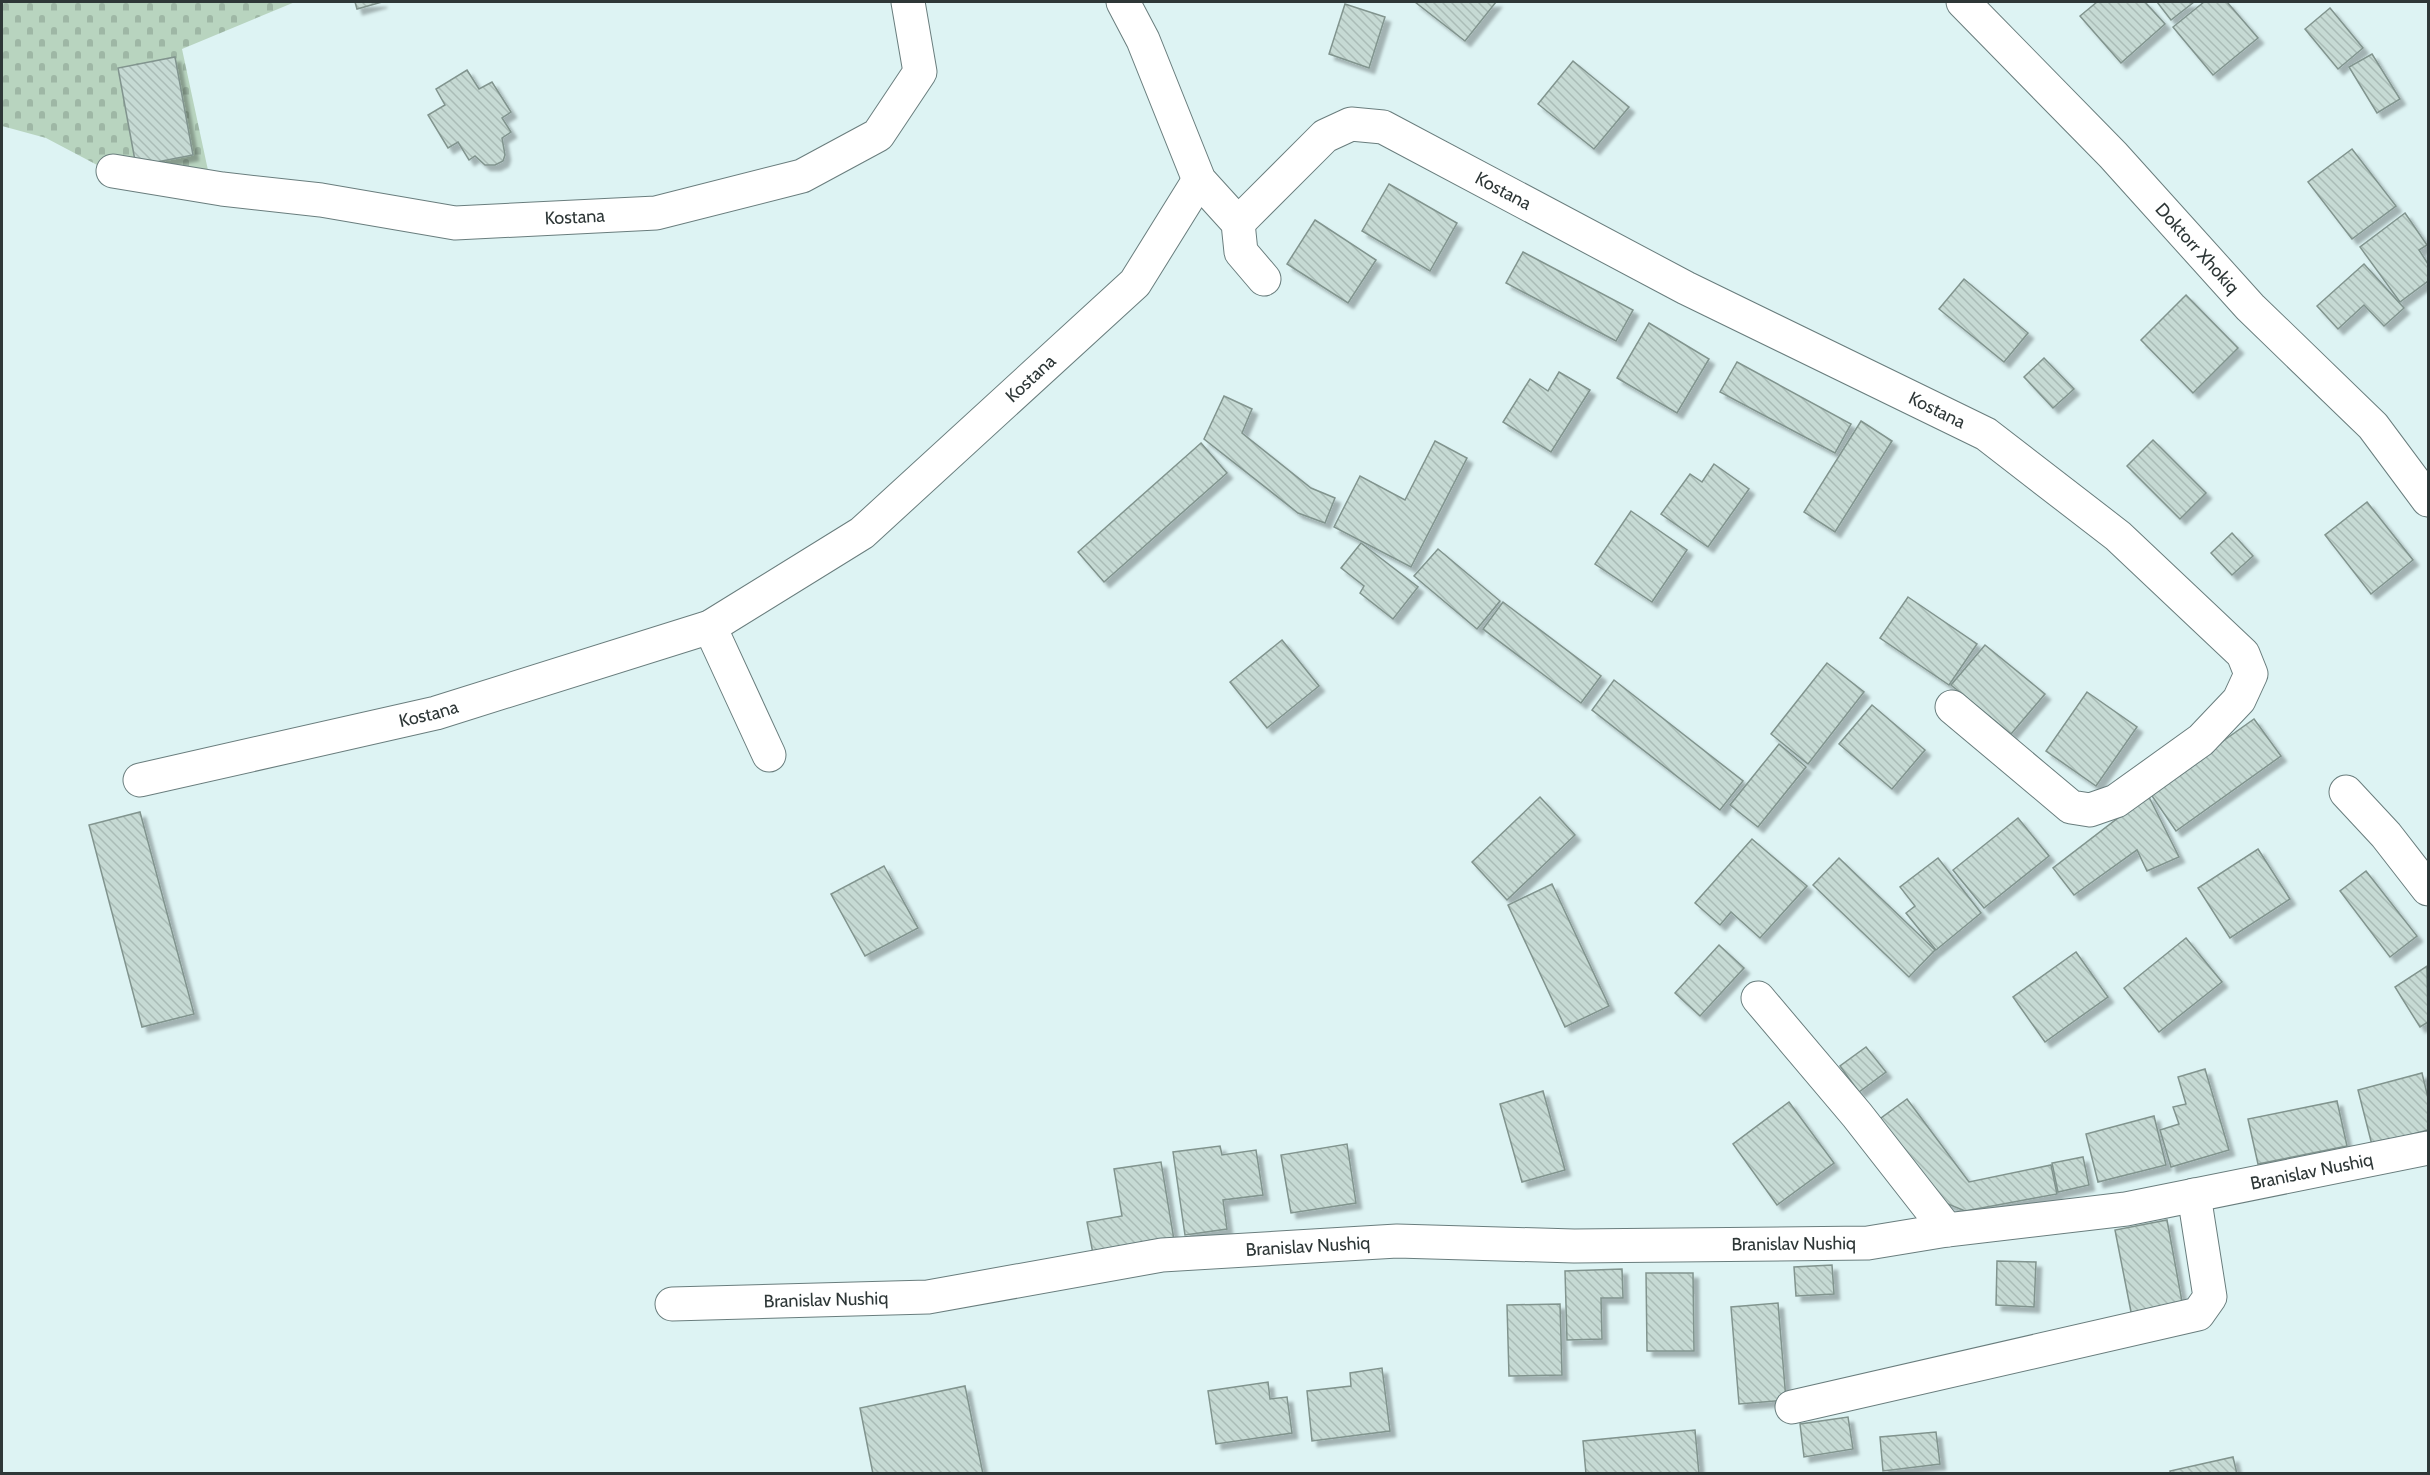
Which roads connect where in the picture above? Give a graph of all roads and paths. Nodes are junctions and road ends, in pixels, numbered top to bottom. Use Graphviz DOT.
graph roads {
  1 [pos="908,2"];
  2 [pos="1124,2"];
  3 [pos="1963,2"];
  4 [pos="113,171"];
  5 [pos="1199,180"];
  6 [pos="1238,223"];
  7 [pos="1264,279"];
  8 [pos="2428,500"];
  9 [pos="710,627"];
  10 [pos="1952,707"];
  11 [pos="769,755"];
  12 [pos="140,780"];
  13 [pos="2346,792"];
  14 [pos="2428,889"];
  15 [pos="1758,998"];
  16 [pos="2428,1148"];
  17 [pos="2194,1195"];
  18 [pos="1947,1230"];
  19 [pos="672,1304"];
  20 [pos="1792,1407"];
  1 -- 4 [label="street, Kostana"];
  2 -- 5 [label="street"];
  3 -- 8 [label="street, Doktorr Xhokiq"];
  5 -- 6 [label="street"];
  5 -- 9 [label="street, Kostana"];
  6 -- 7 [label="street"];
  6 -- 10 [label="street, Kostana"];
  9 -- 11 [label="street"];
  9 -- 12 [label="street, Kostana"];
  13 -- 14 [label="street"];
  15 -- 18 [label="street"];
  16 -- 17 [label="street, Branislav Nushiq"];
  17 -- 18 [label="street, Branislav Nushiq"];
  17 -- 20 [label="street"];
  18 -- 19 [label="street, Branislav Nushiq"];
}
